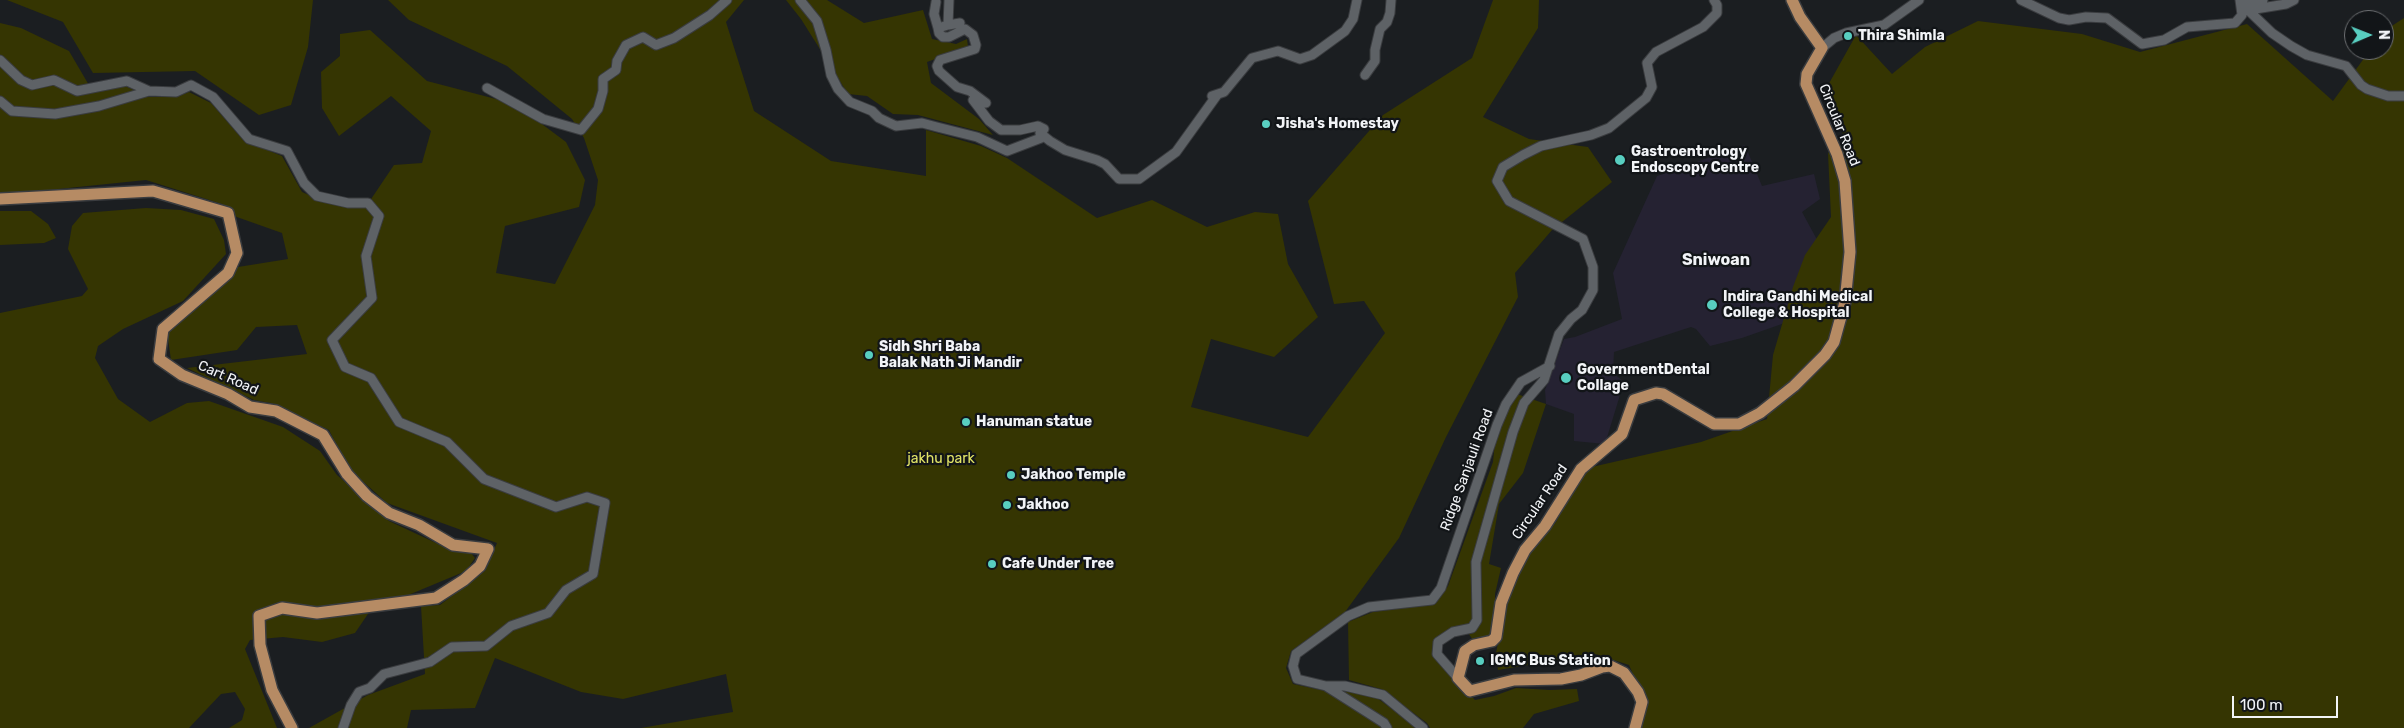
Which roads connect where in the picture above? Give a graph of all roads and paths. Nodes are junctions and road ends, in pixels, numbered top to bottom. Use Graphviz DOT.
graph roads {
  1 [pos="727,0"];
  2 [pos="800,0"];
  3 [pos="949,0"];
  4 [pos="1357,0"];
  5 [pos="1391,0"];
  6 [pos="1792,0"];
  7 [pos="1919,0"];
  8 [pos="2020,0"];
  9 [pos="2263,0"];
  10 [pos="2294,0"];
  11 [pos="936,2"];
  12 [pos="1716,3"];
  13 [pos="2243,7"];
  14 [pos="960,23"];
  15 [pos="948,25"];
  16 [pos="938,28"];
  17 [pos="1822,48"];
  18 [pos="0,60"];
  19 [pos="1365,74"];
  20 [pos="487,88"];
  21 [pos="149,91"];
  22 [pos="1217,95"];
  23 [pos="2404,96"];
  24 [pos="1208,98"];
  25 [pos="0,101"];
  26 [pos="1040,133"];
  27 [pos="0,199"];
  28 [pos="1550,366"];
  29 [pos="1458,678"];
  30 [pos="1326,686"];
  31 [pos="292,728"];
  32 [pos="343,728"];
  33 [pos="1387,728"];
  34 [pos="1424,728"];
  35 [pos="1635,728"];
  1 -- 20 [label="street"];
  2 -- 26 [label="street"];
  3 -- 15 [label="street"];
  4 -- 22 [label="street"];
  5 -- 19 [label="street"];
  6 -- 17 [label="main road"];
  7 -- 17 [label="street, Circular Road"];
  8 -- 13 [label="street"];
  9 -- 13 [label="street"];
  10 -- 13 [label="street"];
  11 -- 16 [label="street"];
  12 -- 28 [label="street"];
  13 -- 23 [label="street"];
  14 -- 15 [label="street"];
  15 -- 16 [label="street"];
  16 -- 26 [label="street"];
  17 -- 29 [label="main road, Circular Road"];
  18 -- 21 [label="street"];
  21 -- 25 [label="street"];
  21 -- 32 [label="street"];
  22 -- 24 [label="street"];
  22 -- 26 [label="street"];
  27 -- 31 [label="main road, Cart Road"];
  28 -- 29 [label="street"];
  28 -- 30 [label="street, Ridge Sanjauli Road"];
  29 -- 35 [label="main road"];
  30 -- 33 [label="street"];
  30 -- 34 [label="street, Ridge Sanjauli Road"];
}
